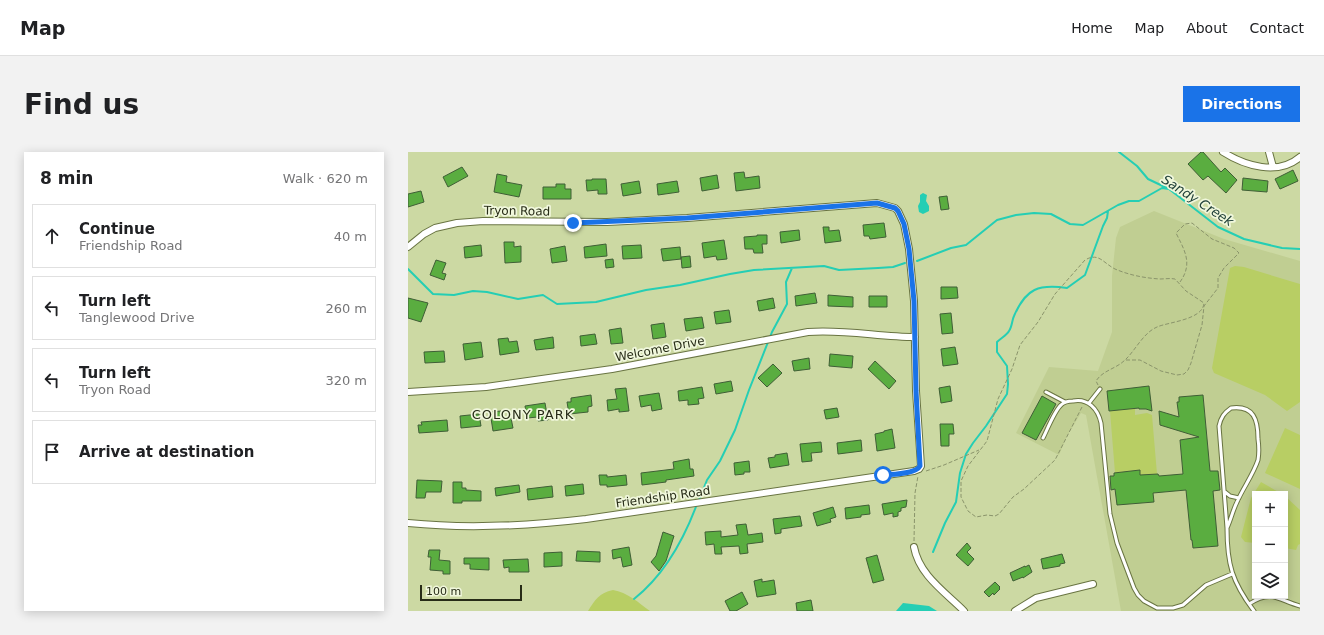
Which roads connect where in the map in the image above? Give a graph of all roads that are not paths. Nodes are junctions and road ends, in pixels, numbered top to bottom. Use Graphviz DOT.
graph roads {
  1 [pos="1269,152"];
  2 [pos="1226,153"];
  3 [pos="1300,156"];
  4 [pos="1273,167"];
  5 [pos="408,247"];
  6 [pos="915,337"];
  7 [pos="1100,389"];
  8 [pos="408,392"];
  9 [pos="1046,392"];
  10 [pos="1065,402"];
  11 [pos="1089,403"];
  12 [pos="1043,438"];
  13 [pos="1225,492"];
  14 [pos="1239,498"];
  15 [pos="408,523"];
  16 [pos="1227,528"];
  17 [pos="914,547"];
  18 [pos="1232,574"];
  19 [pos="1093,584"];
  20 [pos="1249,604"];
  21 [pos="1300,606"];
  22 [pos="964,611"];
  23 [pos="1015,611"];
  24 [pos="1254,611"];
  1 -- 4 [label="street"];
  2 -- 4 [label="street"];
  3 -- 4 [label="street"];
  5 -- 6 [label="street, Tryon Road"];
  6 -- 8 [label="street, Welcome Drive"];
  6 -- 15 [label="street, Friendship Road"];
  7 -- 11 [label="lane"];
  9 -- 10 [label="lane"];
  10 -- 11 [label="lane"];
  10 -- 12 [label="lane"];
  11 -- 18 [label="lane"];
  13 -- 14 [label="lane"];
  13 -- 14 [label="lane"];
  13 -- 16 [label="lane"];
  14 -- 16 [label="lane"];
  16 -- 18 [label="lane"];
  17 -- 22 [label="street"];
  18 -- 20 [label="lane"];
  19 -- 23 [label="street"];
  20 -- 21 [label="lane"];
  20 -- 24 [label="lane"];
}
